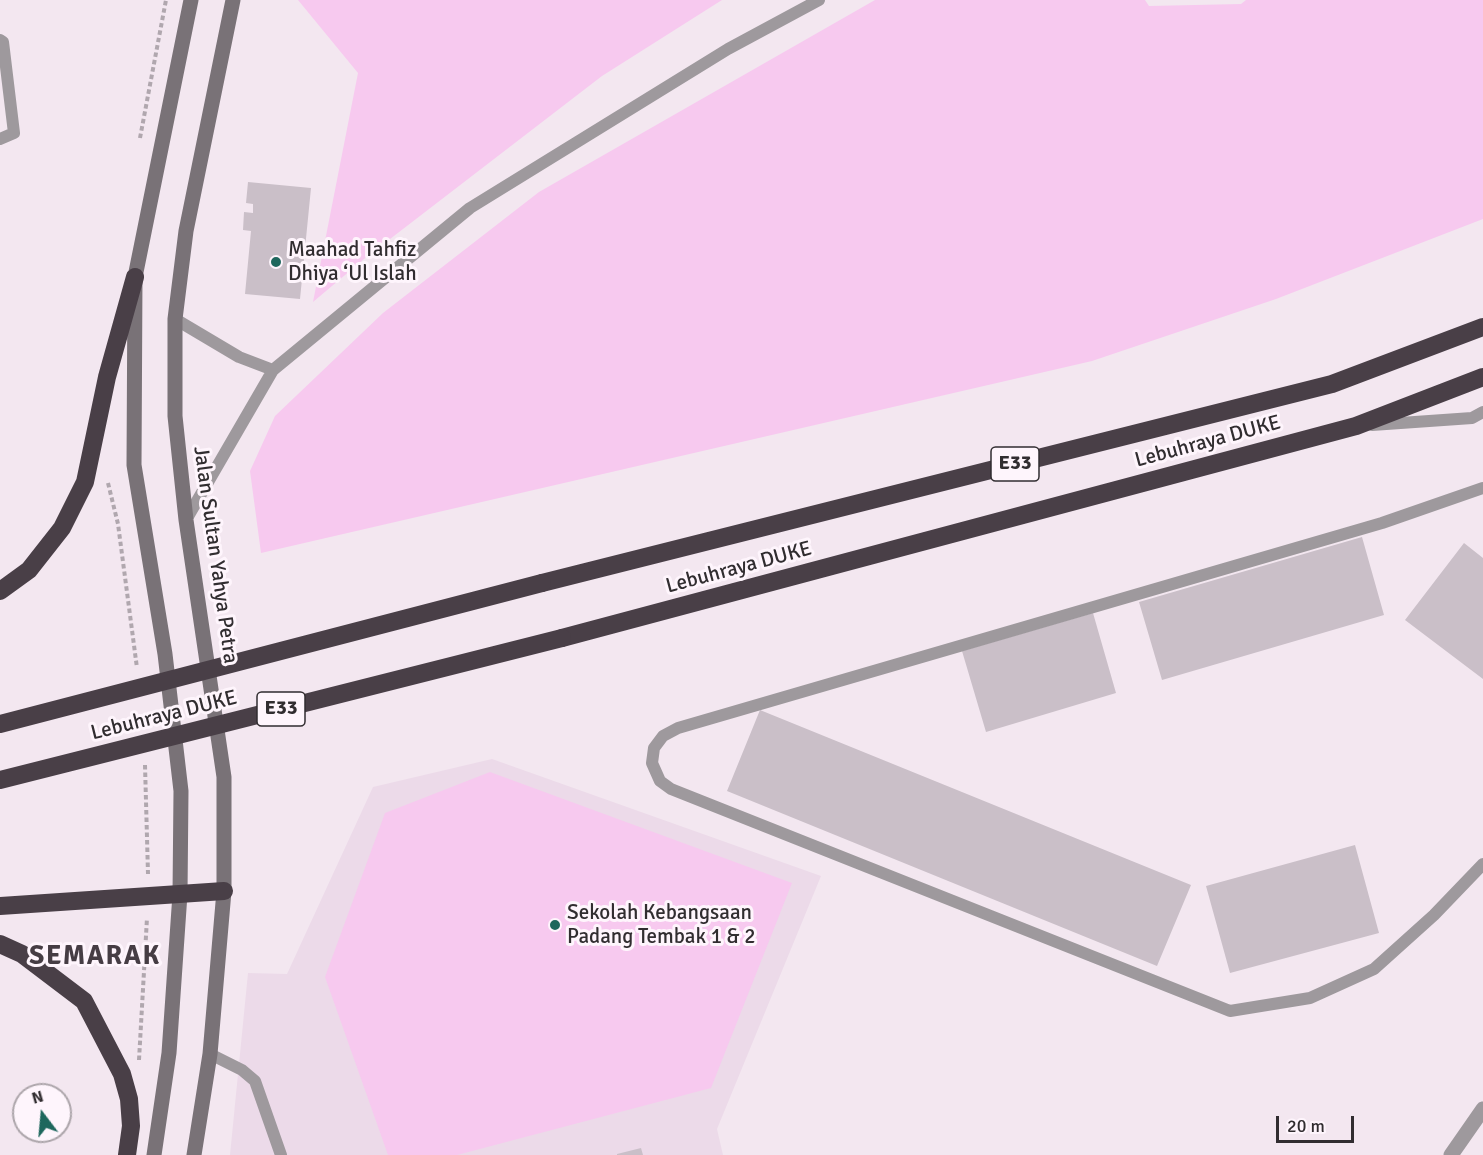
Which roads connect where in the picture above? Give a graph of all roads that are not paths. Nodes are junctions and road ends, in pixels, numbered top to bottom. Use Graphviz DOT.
graph roads {
  1 [pos="233,0"];
  2 [pos="819,0"];
  3 [pos="188,4"];
  4 [pos="0,40"];
  5 [pos="0,139"];
  6 [pos="135,277"];
  7 [pos="175,319"];
  8 [pos="1483,327"];
  9 [pos="273,370"];
  10 [pos="1483,377"];
  11 [pos="1483,412"];
  12 [pos="1356,426"];
  13 [pos="1483,488"];
  14 [pos="186,520"];
  15 [pos="0,591"];
  16 [pos="0,724"];
  17 [pos="0,780"];
  18 [pos="1481,869"];
  19 [pos="224,891"];
  20 [pos="180,894"];
  21 [pos="0,906"];
  22 [pos="0,944"];
  23 [pos="210,1054"];
  24 [pos="1483,1109"];
  25 [pos="127,1155"];
  26 [pos="154,1155"];
  27 [pos="194,1155"];
  28 [pos="281,1155"];
  29 [pos="1451,1155"];
  1 -- 7 [label="main road, Jalan Sultan Yahya Petra"];
  2 -- 9 [label="lane"];
  3 -- 6 [label="main road"];
  4 -- 5 [label="lane"];
  6 -- 15 [label="highway"];
  6 -- 20 [label="main road"];
  7 -- 9 [label="lane"];
  7 -- 14 [label="main road, Jalan Sultan Yahya Petra"];
  8 -- 16 [label="highway, Lebuhraya DUKE / E33, bridge"];
  9 -- 14 [label="lane"];
  10 -- 12 [label="highway, Lebuhraya DUKE / E33"];
  11 -- 12 [label="lane"];
  12 -- 17 [label="highway, Lebuhraya DUKE / E33, bridge"];
  13 -- 18 [label="lane"];
  14 -- 19 [label="main road, Jalan Sultan Yahya Petra"];
  19 -- 20 [label="highway"];
  19 -- 23 [label="main road, Jalan Sultan Yahya Petra"];
  20 -- 21 [label="highway"];
  20 -- 26 [label="main road"];
  22 -- 25 [label="highway"];
  23 -- 27 [label="main road, Jalan Sultan Yahya Petra"];
  23 -- 28 [label="lane"];
  24 -- 29 [label="street"];
}
